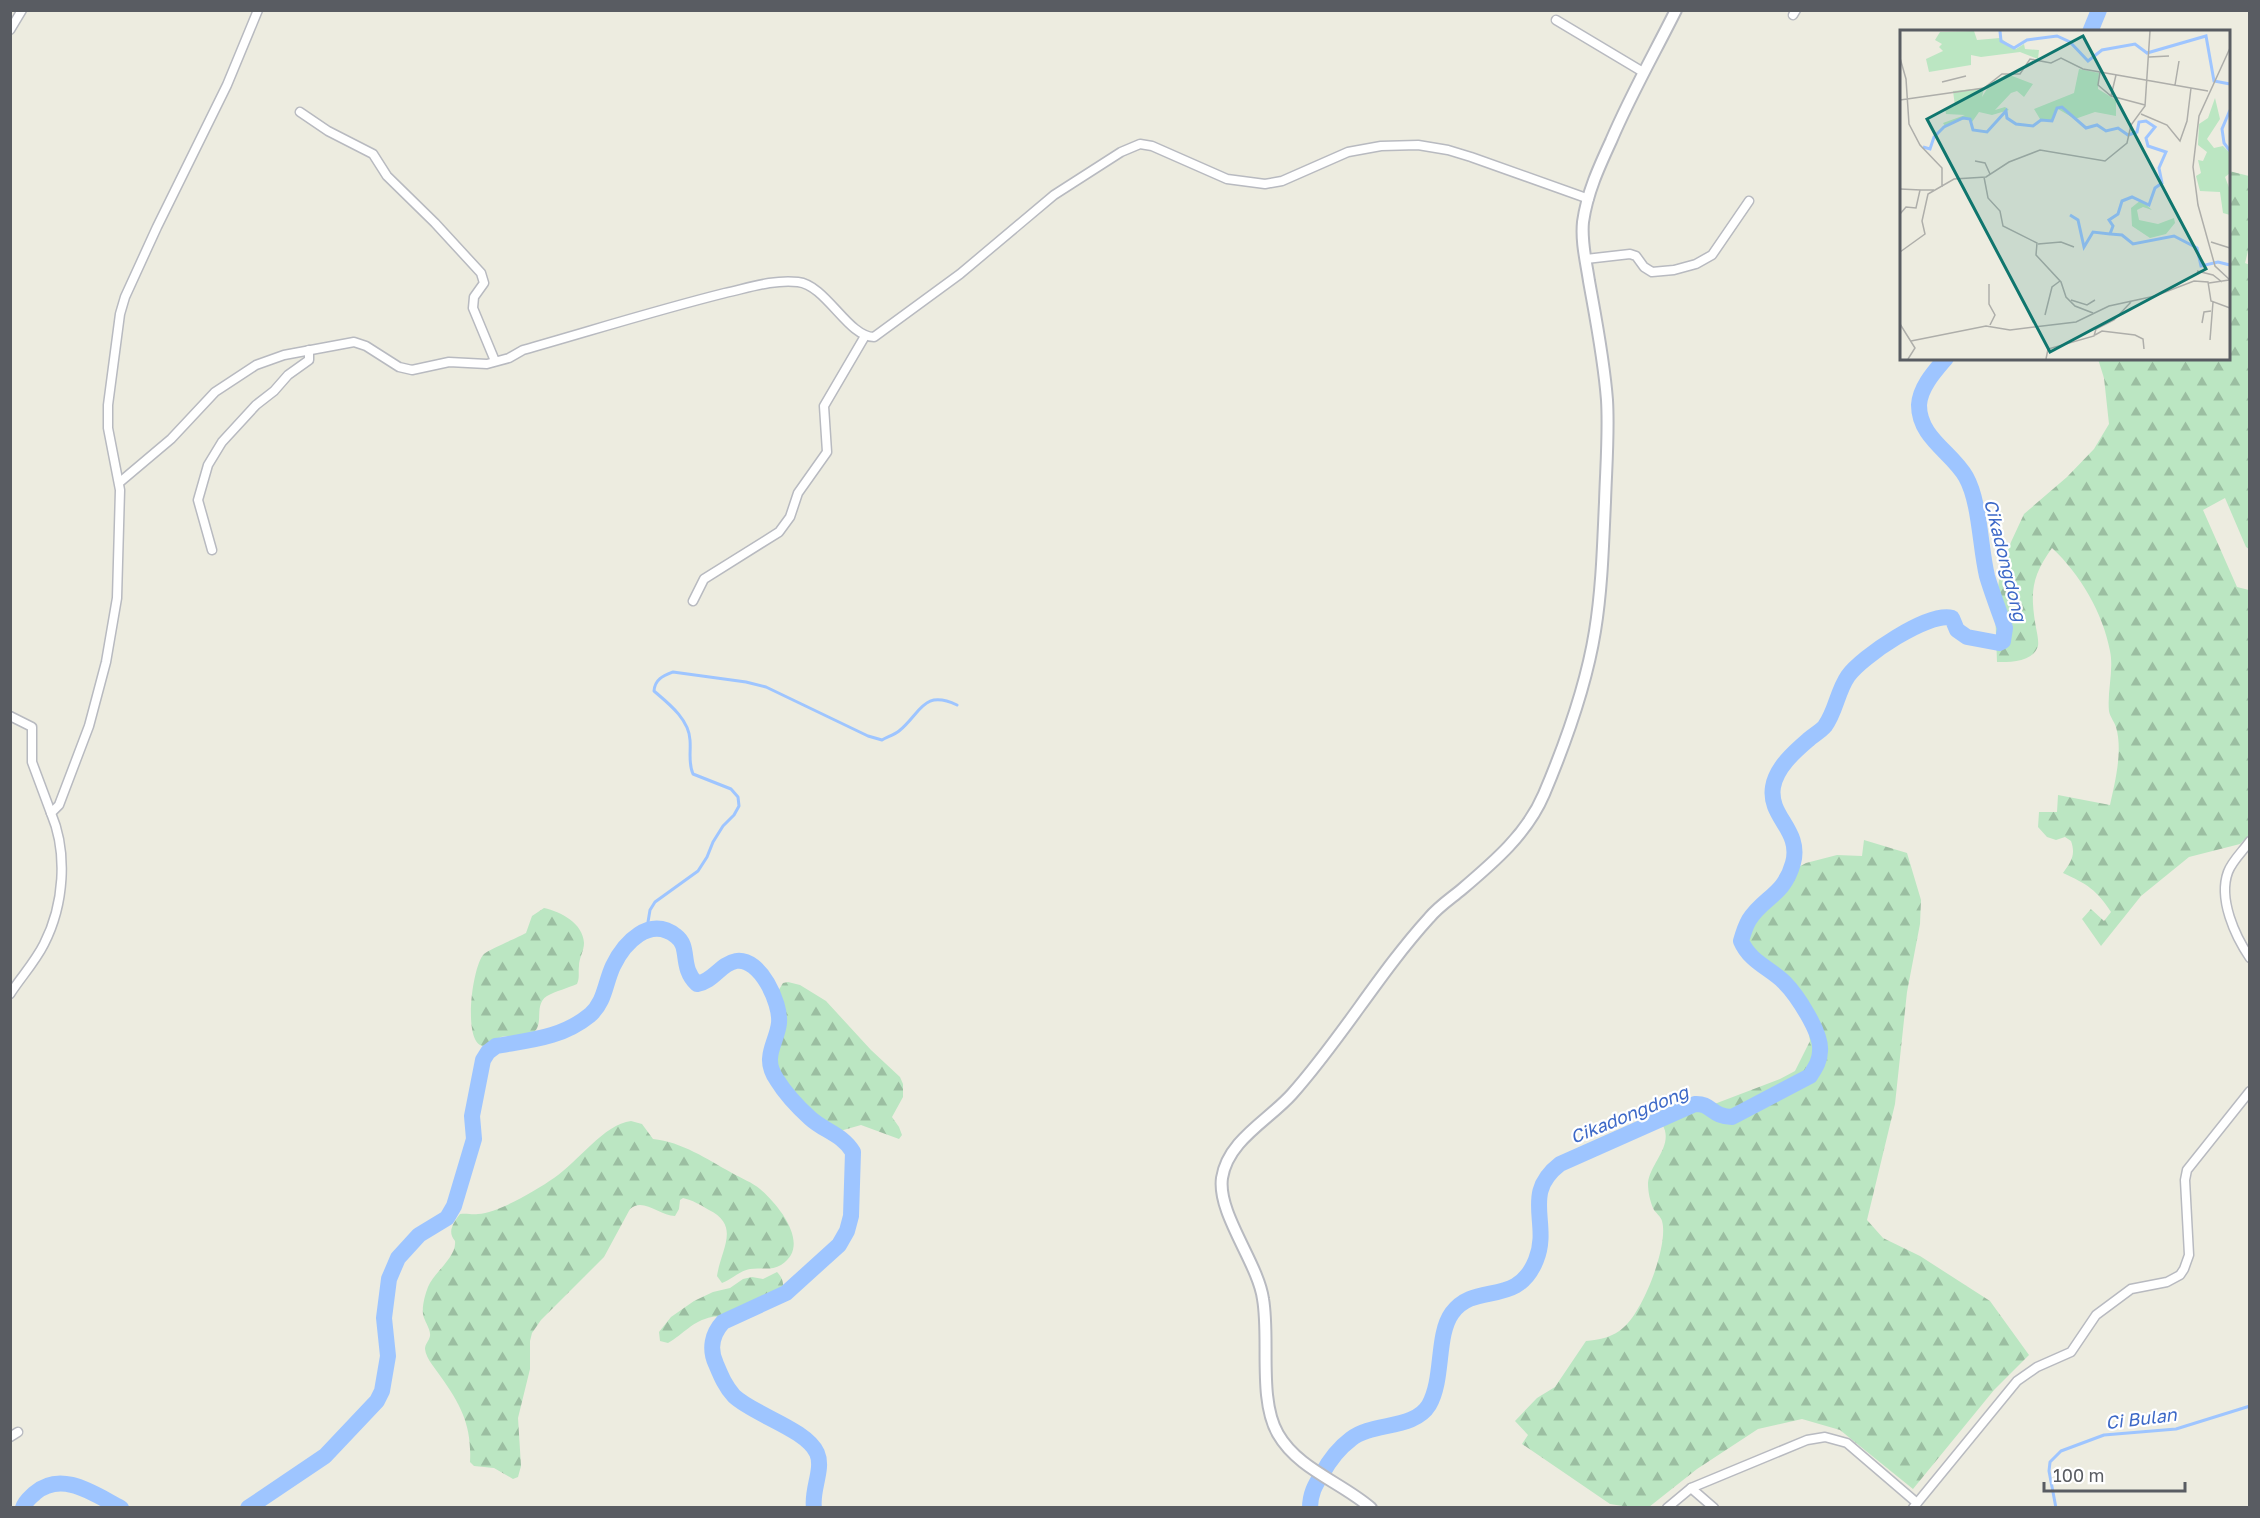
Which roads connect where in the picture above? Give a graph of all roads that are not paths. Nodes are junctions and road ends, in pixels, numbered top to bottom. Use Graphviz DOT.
graph roads {
  1 [pos="22,10"];
  2 [pos="258,10"];
  3 [pos="1676,10"];
  4 [pos="1556,20"];
  5 [pos="10,30"];
  6 [pos="1643,72"];
  7 [pos="300,112"];
  8 [pos="1589,200"];
  9 [pos="1749,201"];
  10 [pos="1586,260"];
  11 [pos="865,336"];
  12 [pos="309,350"];
  13 [pos="495,362"];
  14 [pos="120,482"];
  15 [pos="212,550"];
  16 [pos="693,601"];
  17 [pos="10,717"];
  18 [pos="51,813"];
  19 [pos="2250,841"];
  20 [pos="2248,953"];
  21 [pos="10,994"];
  22 [pos="2250,1091"];
  23 [pos="1691,1488"];
  24 [pos="1915,1505"];
  25 [pos="1371,1508"];
  26 [pos="1666,1508"];
  27 [pos="1714,1508"];
  1 -- 5 [label="street"];
  2 -- 14 [label="street"];
  3 -- 6 [label="street"];
  4 -- 6 [label="street"];
  6 -- 8 [label="street"];
  7 -- 13 [label="street"];
  8 -- 10 [label="street"];
  8 -- 11 [label="street"];
  9 -- 10 [label="street"];
  10 -- 25 [label="street"];
  11 -- 13 [label="street"];
  11 -- 16 [label="street"];
  12 -- 13 [label="street"];
  12 -- 14 [label="street"];
  12 -- 15 [label="street"];
  14 -- 18 [label="street"];
  17 -- 18 [label="street"];
  18 -- 21 [label="street"];
  19 -- 20 [label="street"];
  22 -- 24 [label="street"];
  23 -- 24 [label="street"];
  23 -- 26 [label="street"];
  23 -- 27 [label="street"];
}
